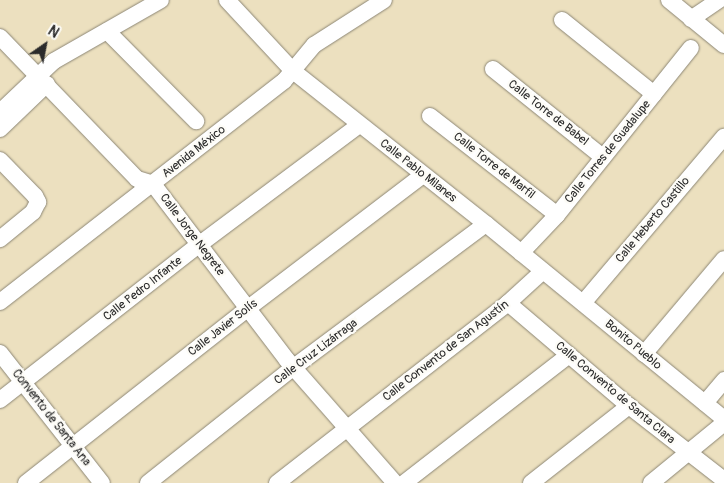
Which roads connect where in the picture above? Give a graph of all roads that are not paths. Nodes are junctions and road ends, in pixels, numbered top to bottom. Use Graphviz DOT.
graph roads {
  1 [pos="161,0"];
  2 [pos="384,0"];
  3 [pos="669,0"];
  4 [pos="718,0"];
  5 [pos="233,2"];
  6 [pos="691,19"];
  7 [pos="562,20"];
  8 [pos="106,31"];
  9 [pos="0,37"];
  10 [pos="724,45"];
  11 [pos="692,48"];
  12 [pos="492,69"];
  13 [pos="292,71"];
  14 [pos="43,79"];
  15 [pos="654,94"];
  16 [pos="0,112"];
  17 [pos="430,116"];
  18 [pos="196,120"];
  19 [pos="359,126"];
  20 [pos="0,129"];
  21 [pos="724,137"];
  22 [pos="603,157"];
  23 [pos="0,160"];
  24 [pos="423,175"];
  25 [pos="153,184"];
  26 [pos="557,215"];
  27 [pos="486,224"];
  28 [pos="0,239"];
  29 [pos="200,244"];
  30 [pos="521,253"];
  31 [pos="724,259"];
  32 [pos="543,271"];
  33 [pos="0,302"];
  34 [pos="508,303"];
  35 [pos="583,303"];
  36 [pos="247,309"];
  37 [pos="0,353"];
  38 [pos="644,354"];
  39 [pos="569,355"];
  40 [pos="294,367"];
  41 [pos="724,380"];
  42 [pos="23,382"];
  43 [pos="0,400"];
  44 [pos="705,403"];
  45 [pos="629,406"];
  46 [pos="724,421"];
  47 [pos="346,428"];
  48 [pos="73,445"];
  49 [pos="688,453"];
  50 [pos="724,480"];
  51 [pos="26,483"];
  52 [pos="102,483"];
  53 [pos="148,483"];
  54 [pos="277,483"];
  55 [pos="395,483"];
  56 [pos="404,483"];
  57 [pos="531,483"];
  58 [pos="651,483"];
  1 -- 8 [label="street"];
  2 -- 13 [label="street, Avenida México"];
  3 -- 6 [label="street"];
  4 -- 6 [label="street"];
  5 -- 13 [label="street, Calle Pablo Milanes"];
  6 -- 10 [label="street"];
  7 -- 15 [label="street"];
  8 -- 14 [label="street"];
  8 -- 18 [label="street"];
  9 -- 14 [label="street, Calle Jorge Negrete"];
  11 -- 15 [label="street, Calle Torres de Guadalupe"];
  12 -- 22 [label="street, Calle Torre de Babel"];
  13 -- 19 [label="street, Calle Pablo Milanes"];
  13 -- 25 [label="street, Avenida México"];
  14 -- 16 [label="street"];
  14 -- 20 [label="street"];
  14 -- 25 [label="street, Calle Jorge Negrete"];
  15 -- 22 [label="street, Calle Torres de Guadalupe"];
  17 -- 26 [label="street, Calle Torre de Marfil"];
  19 -- 24 [label="street, Calle Pablo Milanes"];
  19 -- 29 [label="street, Calle Pedro Infante"];
  21 -- 35 [label="street, Calle Heberto Castillo"];
  22 -- 26 [label="street, Calle Torres de Guadalupe"];
  23 -- 28 [label="street"];
  24 -- 27 [label="street, Calle Pablo Milanes"];
  24 -- 36 [label="street, Calle Javier Solís"];
  25 -- 29 [label="street, Calle Jorge Negrete"];
  25 -- 33 [label="street, Avenida México"];
  26 -- 30 [label="street, Calle Torres de Guadalupe"];
  27 -- 30 [label="street, Calle Pablo Milanes"];
  27 -- 40 [label="street, Calle Cruz Lizárraga"];
  29 -- 36 [label="street, Calle Jorge Negrete"];
  29 -- 42 [label="street, Calle Pedro Infante"];
  30 -- 32 [label="street, Calle Pablo Milanes"];
  31 -- 38 [label="street"];
  32 -- 34 [label="street, Calle Convento de San Agustín"];
  32 -- 35 [label="street, Bonito Pueblo"];
  34 -- 39 [label="street, Calle Convento de Santa Clara"];
  34 -- 47 [label="street, Calle Convento de San Agustín"];
  35 -- 38 [label="street, Bonito Pueblo"];
  36 -- 40 [label="street, Calle Jorge Negrete"];
  36 -- 48 [label="street, Calle Javier Solís"];
  37 -- 42 [label="street, Convento de Santa Ana"];
  38 -- 44 [label="street, Bonito Pueblo"];
  39 -- 45 [label="street, Calle Convento de Santa Clara"];
  39 -- 56 [label="street"];
  40 -- 47 [label="street, Calle Jorge Negrete"];
  40 -- 53 [label="street, Calle Cruz Lizárraga"];
  41 -- 44 [label="street"];
  42 -- 43 [label="street, Calle Pedro Infante"];
  42 -- 48 [label="street, Convento de Santa Ana"];
  44 -- 46 [label="street, Bonito Pueblo"];
  45 -- 49 [label="street, Calle Convento de Santa Clara"];
  45 -- 57 [label="street"];
  46 -- 49 [label="street"];
  47 -- 54 [label="street, Calle Convento de San Agustín"];
  47 -- 55 [label="street, Calle Jorge Negrete"];
  48 -- 51 [label="street, Calle Javier Solís"];
  48 -- 52 [label="street, Convento de Santa Ana"];
  49 -- 50 [label="street, Calle Convento de Santa Clara"];
  49 -- 58 [label="street"];
}
